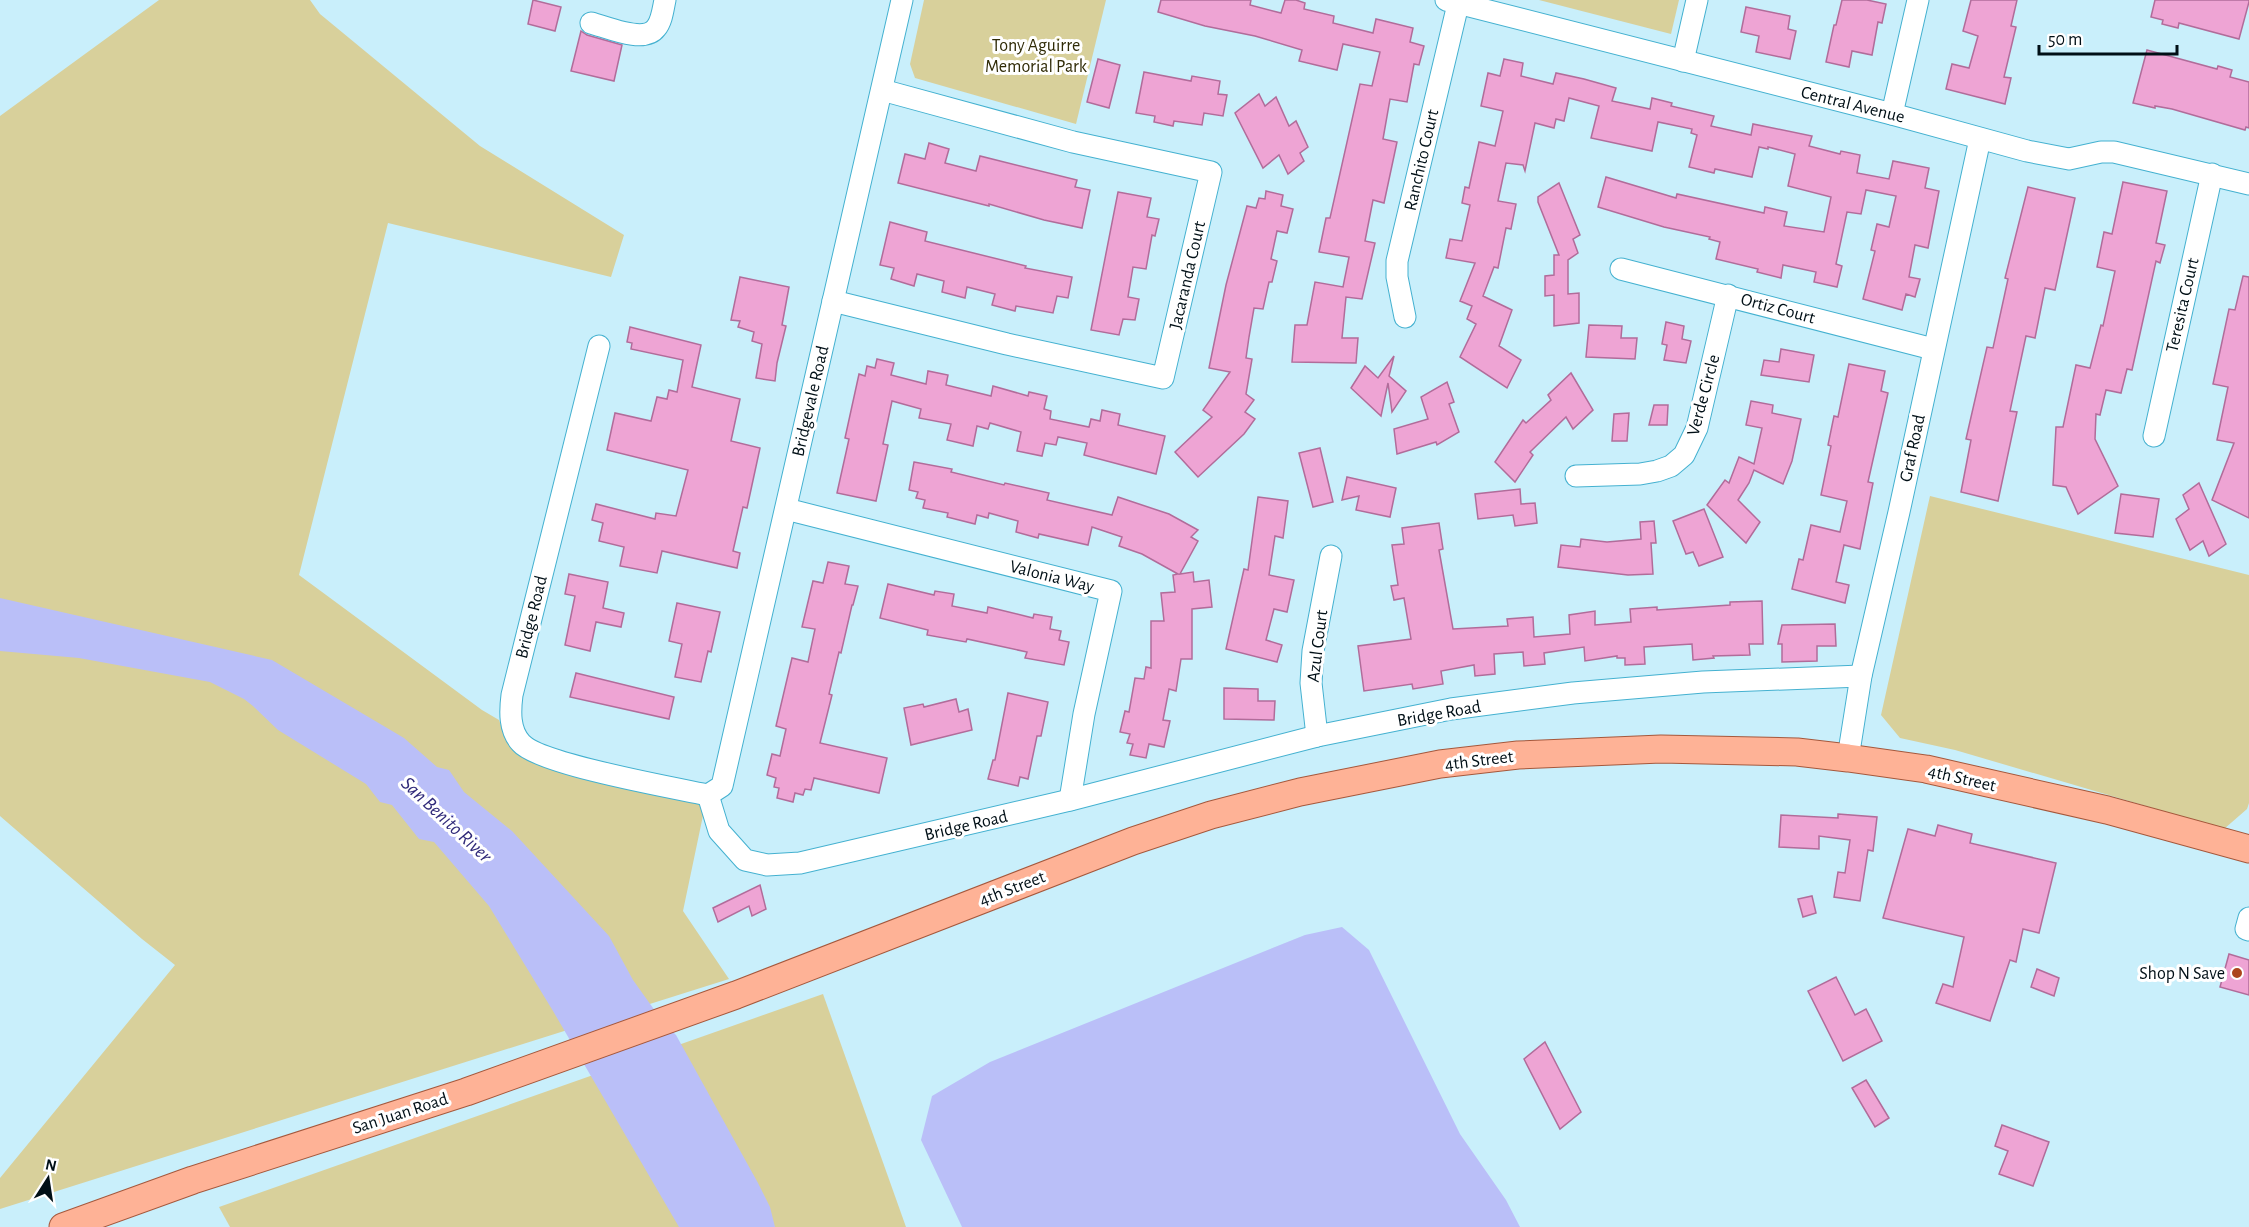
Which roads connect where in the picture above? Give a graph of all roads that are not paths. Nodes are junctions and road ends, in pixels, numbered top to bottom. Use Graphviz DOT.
graph roads {
  1 [pos="665,0"];
  2 [pos="902,0"];
  3 [pos="1697,0"];
  4 [pos="1918,0"];
  5 [pos="1454,1"];
  6 [pos="591,23"];
  7 [pos="1683,61"];
  8 [pos="882,90"];
  9 [pos="1892,114"];
  10 [pos="1980,139"];
  11 [pos="2212,174"];
  12 [pos="2249,184"];
  13 [pos="1621,269"];
  14 [pos="1728,295"];
  15 [pos="833,301"];
  16 [pos="1405,317"];
  17 [pos="599,346"];
  18 [pos="1933,349"];
  19 [pos="2154,436"];
  20 [pos="1576,476"];
  21 [pos="786,509"];
  22 [pos="1331,556"];
  23 [pos="1861,676"];
  24 [pos="1317,736"];
  25 [pos="1848,758"];
  26 [pos="708,795"];
  27 [pos="1070,800"];
  28 [pos="2249,847"];
  29 [pos="2249,918"];
  30 [pos="2249,930"];
  31 [pos="736,995"];
  32 [pos="63,1227"];
  1 -- 6 [label="street"];
  2 -- 8 [label="street, Bridgevale Road"];
  3 -- 7 [label="street"];
  4 -- 9 [label="street"];
  5 -- 7 [label="street, Central Avenue"];
  5 -- 16 [label="street, Ranchito Court"];
  7 -- 9 [label="street, Central Avenue"];
  8 -- 15 [label="street, Bridgevale Road"];
  8 -- 15 [label="street, Jacaranda Court"];
  9 -- 10 [label="street, Central Avenue"];
  10 -- 11 [label="street, Central Avenue"];
  10 -- 18 [label="street, Graf Road"];
  11 -- 12 [label="street, Central Avenue"];
  11 -- 19 [label="street, Teresita Court"];
  13 -- 14 [label="street, Ortiz Court"];
  14 -- 18 [label="street, Ortiz Court"];
  14 -- 20 [label="street, Verde Circle"];
  15 -- 21 [label="street, Bridgevale Road"];
  17 -- 26 [label="street, Bridge Road"];
  18 -- 23 [label="street, Graf Road"];
  21 -- 26 [label="street, Bridgevale Road"];
  21 -- 27 [label="street, Valonia Way"];
  22 -- 24 [label="street, Azul Court"];
  23 -- 24 [label="street, Bridge Road"];
  23 -- 25 [label="street, Graf Road"];
  24 -- 27 [label="street, Bridge Road"];
  25 -- 28 [label="main road, 4th Street"];
  25 -- 31 [label="main road, 4th Street"];
  26 -- 27 [label="street, Bridge Road"];
  29 -- 30 [label="street"];
  31 -- 32 [label="main road, San Juan Road"];
}
